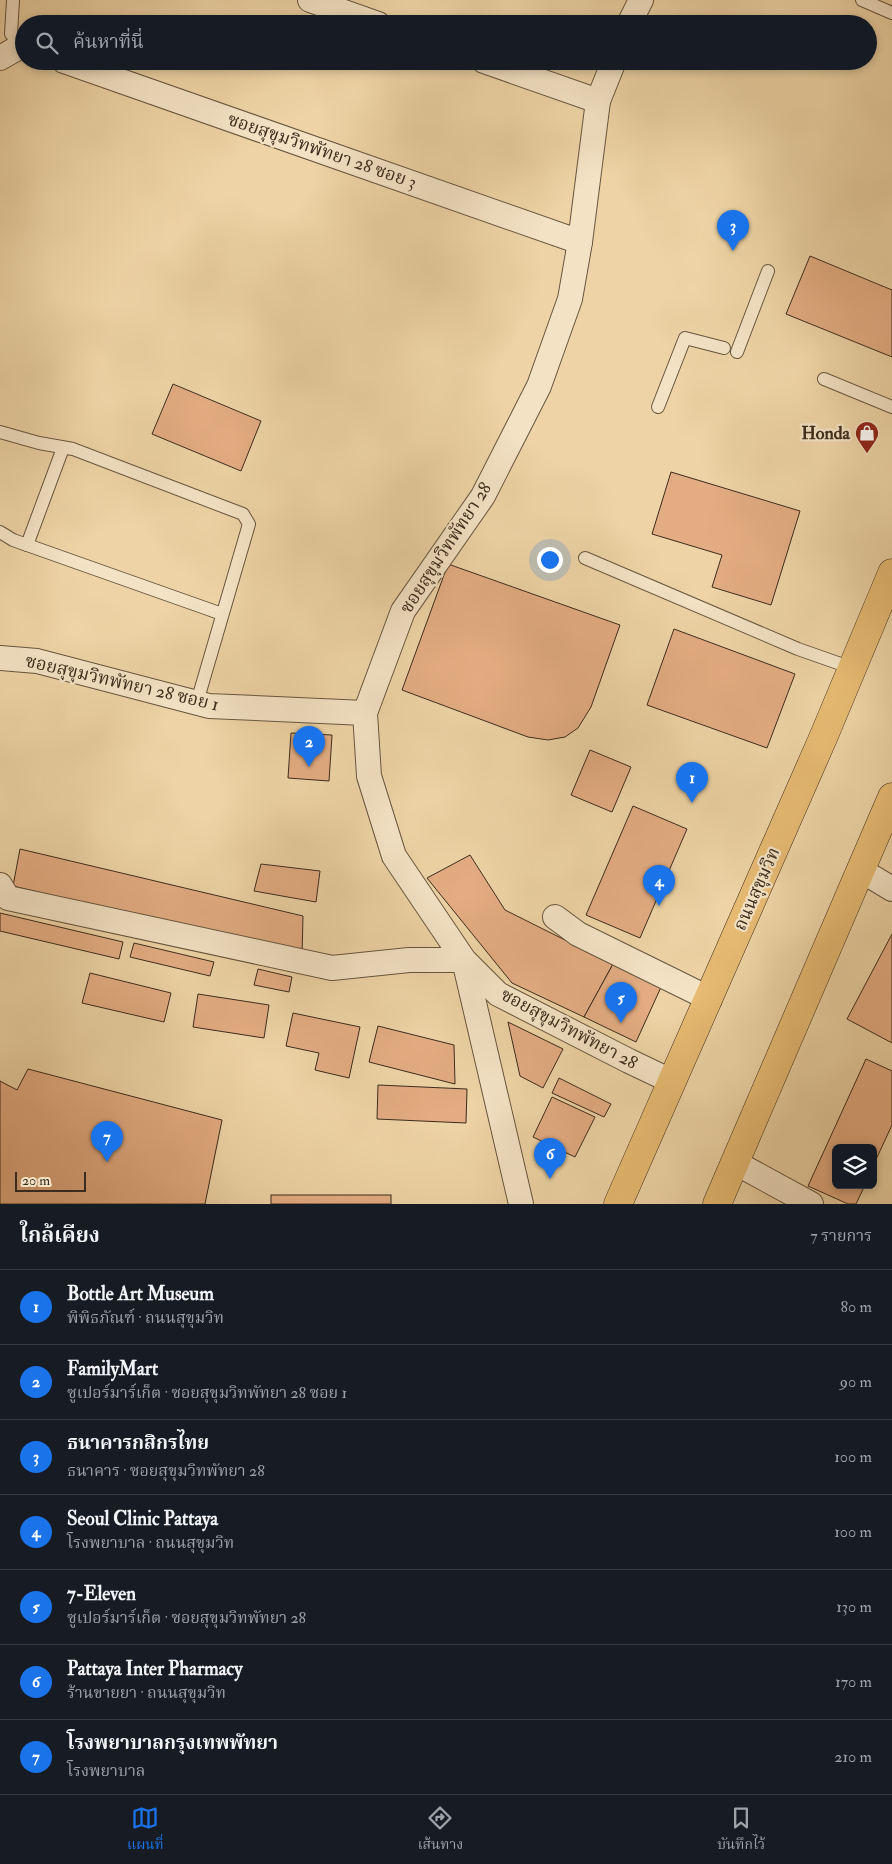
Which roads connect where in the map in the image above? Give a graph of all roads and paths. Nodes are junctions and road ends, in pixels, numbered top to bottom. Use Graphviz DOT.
graph roads {
  1 [pos="13,0"];
  2 [pos="310,0"];
  3 [pos="641,0"];
  4 [pos="862,0"];
  5 [pos="892,13"];
  6 [pos="352,15"];
  7 [pos="634,15"];
  8 [pos="15,39"];
  9 [pos="15,50"];
  10 [pos="0,58"];
  11 [pos="90,70"];
  12 [pos="510,70"];
  13 [pos="610,70"];
  14 [pos="598,101"];
  15 [pos="580,242"];
  16 [pos="768,271"];
  17 [pos="724,348"];
  18 [pos="737,352"];
  19 [pos="824,380"];
  20 [pos="658,407"];
  21 [pos="892,407"];
  22 [pos="0,432"];
  23 [pos="64,448"];
  24 [pos="0,532"];
  25 [pos="27,545"];
  26 [pos="585,558"];
  27 [pos="892,573"];
  28 [pos="222,614"];
  29 [pos="0,658"];
  30 [pos="852,668"];
  31 [pos="197,702"];
  32 [pos="365,714"];
  33 [pos="892,797"];
  34 [pos="862,871"];
  35 [pos="0,885"];
  36 [pos="892,889"];
  37 [pos="555,917"];
  38 [pos="464,960"];
  39 [pos="710,999"];
  40 [pos="673,1082"];
  41 [pos="736,1163"];
  42 [pos="521,1204"];
  43 [pos="618,1204"];
  44 [pos="717,1204"];
  45 [pos="811,1204"];
  1 -- 8 [label="lane"];
  2 -- 6 [label="street"];
  3 -- 7 [label="street"];
  4 -- 5 [label="lane"];
  9 -- 10 [label="street"];
  11 -- 15 [label="street, ซอยสุขุมวิทพัทยา 28 ซอย 3"];
  12 -- 14 [label="street"];
  13 -- 14 [label="street, ซอยสุขุมวิทพัทยา 28"];
  14 -- 15 [label="street, ซอยสุขุมวิทพัทยา 28"];
  15 -- 32 [label="street, ซอยสุขุมวิทพัทยา 28"];
  16 -- 18 [label="lane"];
  17 -- 20 [label="lane"];
  19 -- 21 [label="lane"];
  22 -- 23 [label="lane"];
  23 -- 25 [label="lane"];
  23 -- 28 [label="lane"];
  24 -- 25 [label="lane"];
  25 -- 28 [label="lane"];
  26 -- 30 [label="lane"];
  27 -- 30 [label="highway, ถนนสุขุมวิท"];
  28 -- 31 [label="lane"];
  29 -- 31 [label="street, ซอยสุขุมวิทพัทยา 28 ซอย 1"];
  30 -- 39 [label="highway, ถนนสุขุมวิท"];
  31 -- 32 [label="street, ซอยสุขุมวิทพัทยา 28 ซอย 1"];
  32 -- 38 [label="street, ซอยสุขุมวิทพัทยา 28"];
  33 -- 34 [label="highway"];
  34 -- 36 [label="street"];
  34 -- 41 [label="highway"];
  35 -- 38 [label="street"];
  37 -- 39 [label="street"];
  38 -- 40 [label="street, ซอยสุขุมวิทพัทยา 28"];
  38 -- 42 [label="street"];
  39 -- 40 [label="highway, ถนนสุขุมวิท"];
  40 -- 43 [label="highway, ถนนสุขุมวิท"];
  41 -- 44 [label="highway"];
  41 -- 45 [label="street"];
}
